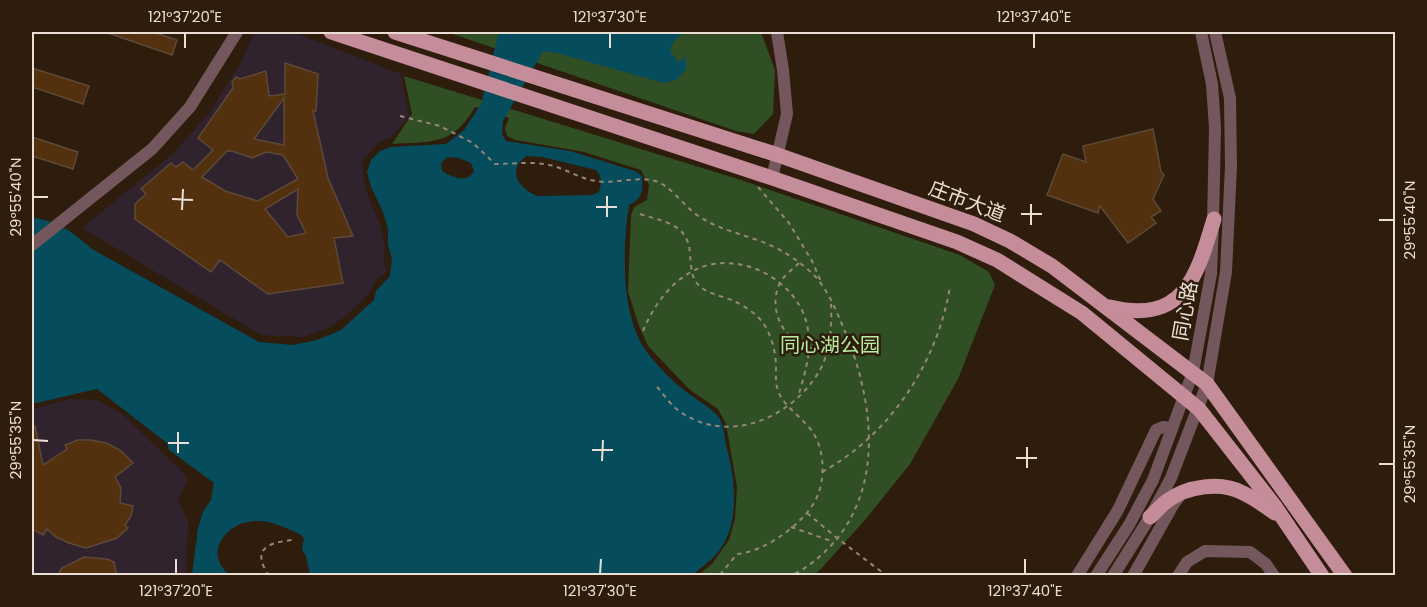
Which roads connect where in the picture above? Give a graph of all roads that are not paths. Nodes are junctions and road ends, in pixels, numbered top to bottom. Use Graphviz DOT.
graph roads {
  1 [pos="237,32"];
  2 [pos="332,32"];
  3 [pos="394,32"];
  4 [pos="777,32"];
  5 [pos="1201,32"];
  6 [pos="1215,32"];
  7 [pos="778,155"];
  8 [pos="772,178"];
  9 [pos="1214,219"];
  10 [pos="32,245"];
  11 [pos="1105,306"];
  12 [pos="1193,372"];
  13 [pos="1208,384"];
  14 [pos="1184,395"];
  15 [pos="1199,409"];
  16 [pos="1172,429"];
  17 [pos="1182,494"];
  18 [pos="1150,517"];
  19 [pos="1282,517"];
  20 [pos="1077,576"];
  21 [pos="1096,576"];
  22 [pos="1113,576"];
  23 [pos="1132,576"];
  24 [pos="1178,576"];
  25 [pos="1274,576"];
  26 [pos="1322,576"];
  27 [pos="1345,576"];
  1 -- 10 [label="street"];
  2 -- 8 [label="main road"];
  3 -- 7 [label="main road, 庄市大道"];
  4 -- 7 [label="street"];
  5 -- 9 [label="street, 同心路"];
  6 -- 13 [label="street, 同心路"];
  7 -- 8 [label="street"];
  7 -- 11 [label="main road, 庄市大道"];
  8 -- 14 [label="main road"];
  9 -- 11 [label="main road"];
  9 -- 12 [label="street, 同心路"];
  11 -- 12 [label="main road, 庄市大道"];
  12 -- 13 [label="main road, 庄市大道"];
  12 -- 14 [label="street, 同心路"];
  13 -- 15 [label="street, 同心路"];
  13 -- 27 [label="main road, 庄市大道"];
  14 -- 15 [label="main road"];
  14 -- 16 [label="street, 同心路"];
  15 -- 18 [label="street, 同心路"];
  15 -- 19 [label="main road"];
  16 -- 20 [label="street"];
  16 -- 21 [label="street, 同心路"];
  17 -- 18 [label="main road"];
  17 -- 19 [label="main road"];
  17 -- 23 [label="street"];
  18 -- 22 [label="street, 同心路"];
  19 -- 26 [label="main road"];
  24 -- 25 [label="street"];
}
